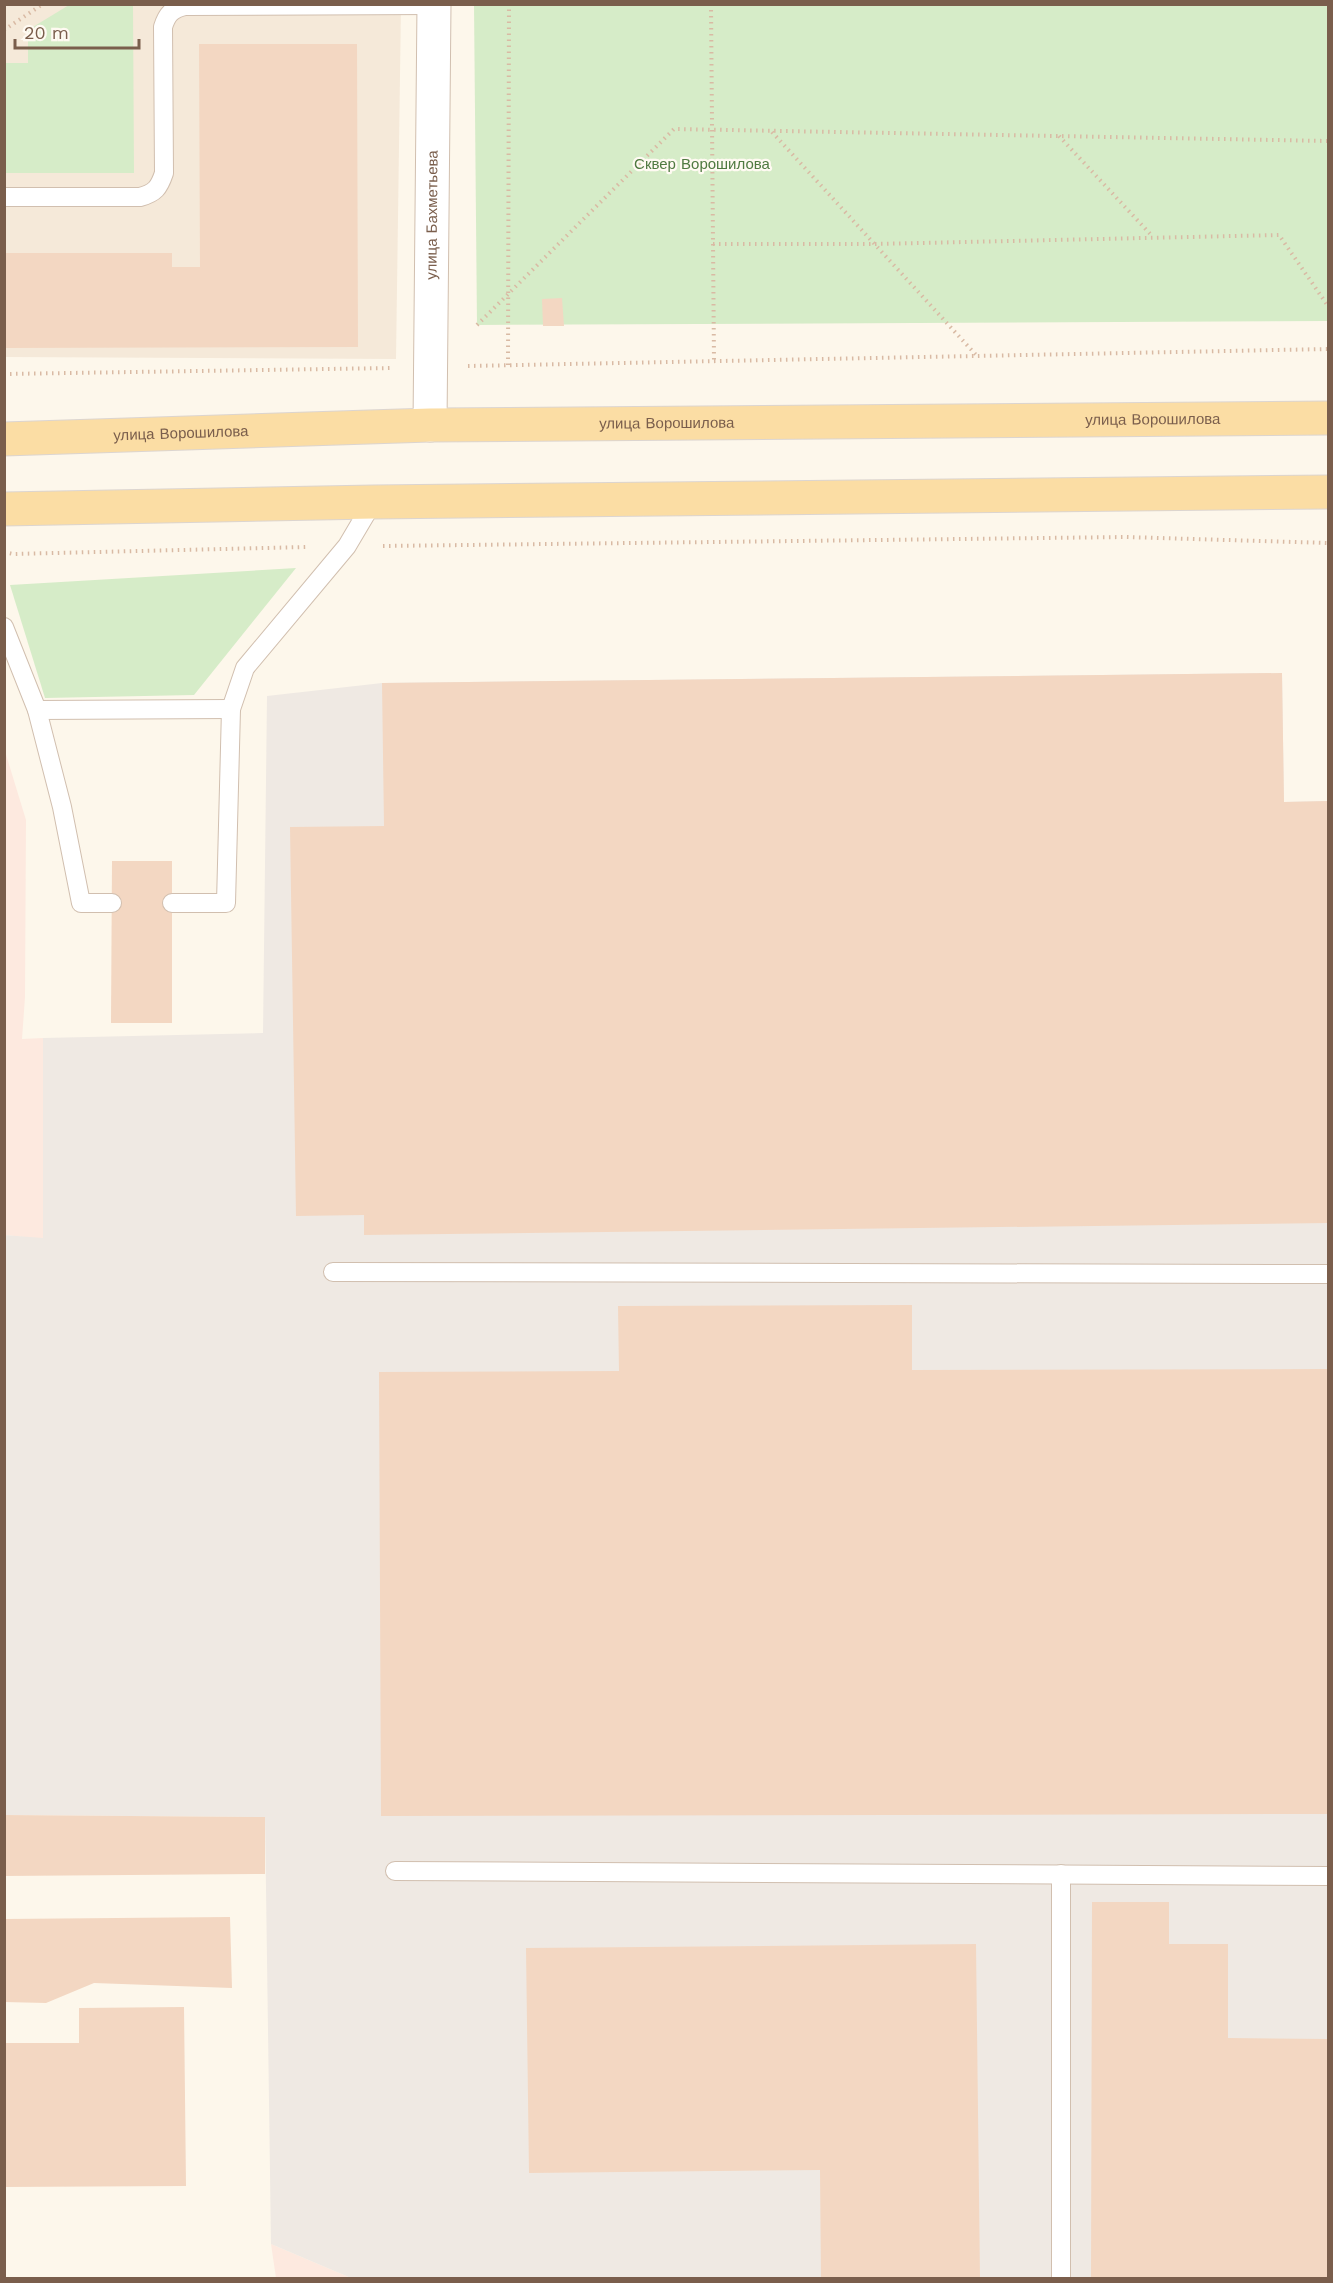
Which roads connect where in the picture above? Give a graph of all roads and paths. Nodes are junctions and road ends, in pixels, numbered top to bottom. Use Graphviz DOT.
graph roads {
  1 [pos="43,4"];
  2 [pos="509,4"];
  3 [pos="711,4"];
  4 [pos="434,5"];
  5 [pos="4,30"];
  6 [pos="712,130"];
  7 [pos="771,131"];
  8 [pos="1059,136"];
  9 [pos="1329,141"];
  10 [pos="4,197"];
  11 [pos="1154,237"];
  12 [pos="713,244"];
  13 [pos="875,244"];
  14 [pos="509,291"];
  15 [pos="1329,306"];
  16 [pos="477,325"];
  17 [pos="1329,349"];
  18 [pos="977,356"];
  19 [pos="714,361"];
  20 [pos="508,365"];
  21 [pos="431,367"];
  22 [pos="4,374"];
  23 [pos="1329,417"];
  24 [pos="430,425"];
  25 [pos="4,438"];
  26 [pos="1329,492"];
  27 [pos="373,502"];
  28 [pos="4,509"];
  29 [pos="1329,543"];
  30 [pos="347,546"];
  31 [pos="4,552"];
  32 [pos="4,627"];
  33 [pos="231,709"];
  34 [pos="37,710"];
  35 [pos="112,903"];
  36 [pos="172,903"];
  37 [pos="333,1272"];
  38 [pos="1329,1274"];
  39 [pos="395,1871"];
  40 [pos="1061,1874"];
  41 [pos="1329,1875"];
  42 [pos="1061,2278"];
  1 -- 5 [label="path"];
  2 -- 14 [label="path"];
  3 -- 6 [label="path"];
  4 -- 10 [label="lane"];
  4 -- 21 [label="street, улица Бахметьева"];
  6 -- 7 [label="path"];
  6 -- 12 [label="path"];
  6 -- 14 [label="path"];
  7 -- 8 [label="path"];
  7 -- 13 [label="path"];
  8 -- 9 [label="path"];
  8 -- 11 [label="path"];
  11 -- 13 [label="path"];
  11 -- 15 [label="path"];
  12 -- 13 [label="path"];
  12 -- 19 [label="path"];
  13 -- 18 [label="path"];
  14 -- 16 [label="path"];
  14 -- 20 [label="path"];
  17 -- 18 [label="path"];
  18 -- 19 [label="path"];
  19 -- 20 [label="path"];
  20 -- 21 [label="path"];
  21 -- 22 [label="path"];
  21 -- 24 [label="street, улица Бахметьева"];
  23 -- 24 [label="main road, улица Ворошилова"];
  24 -- 25 [label="main road, улица Ворошилова"];
  26 -- 27 [label="main road"];
  27 -- 28 [label="main road"];
  27 -- 30 [label="lane"];
  29 -- 30 [label="path"];
  30 -- 31 [label="path"];
  30 -- 33 [label="lane"];
  32 -- 34 [label="lane"];
  33 -- 34 [label="lane"];
  33 -- 36 [label="lane"];
  34 -- 35 [label="lane"];
  37 -- 38 [label="lane"];
  39 -- 40 [label="lane"];
  40 -- 41 [label="lane"];
  40 -- 42 [label="lane"];
}
